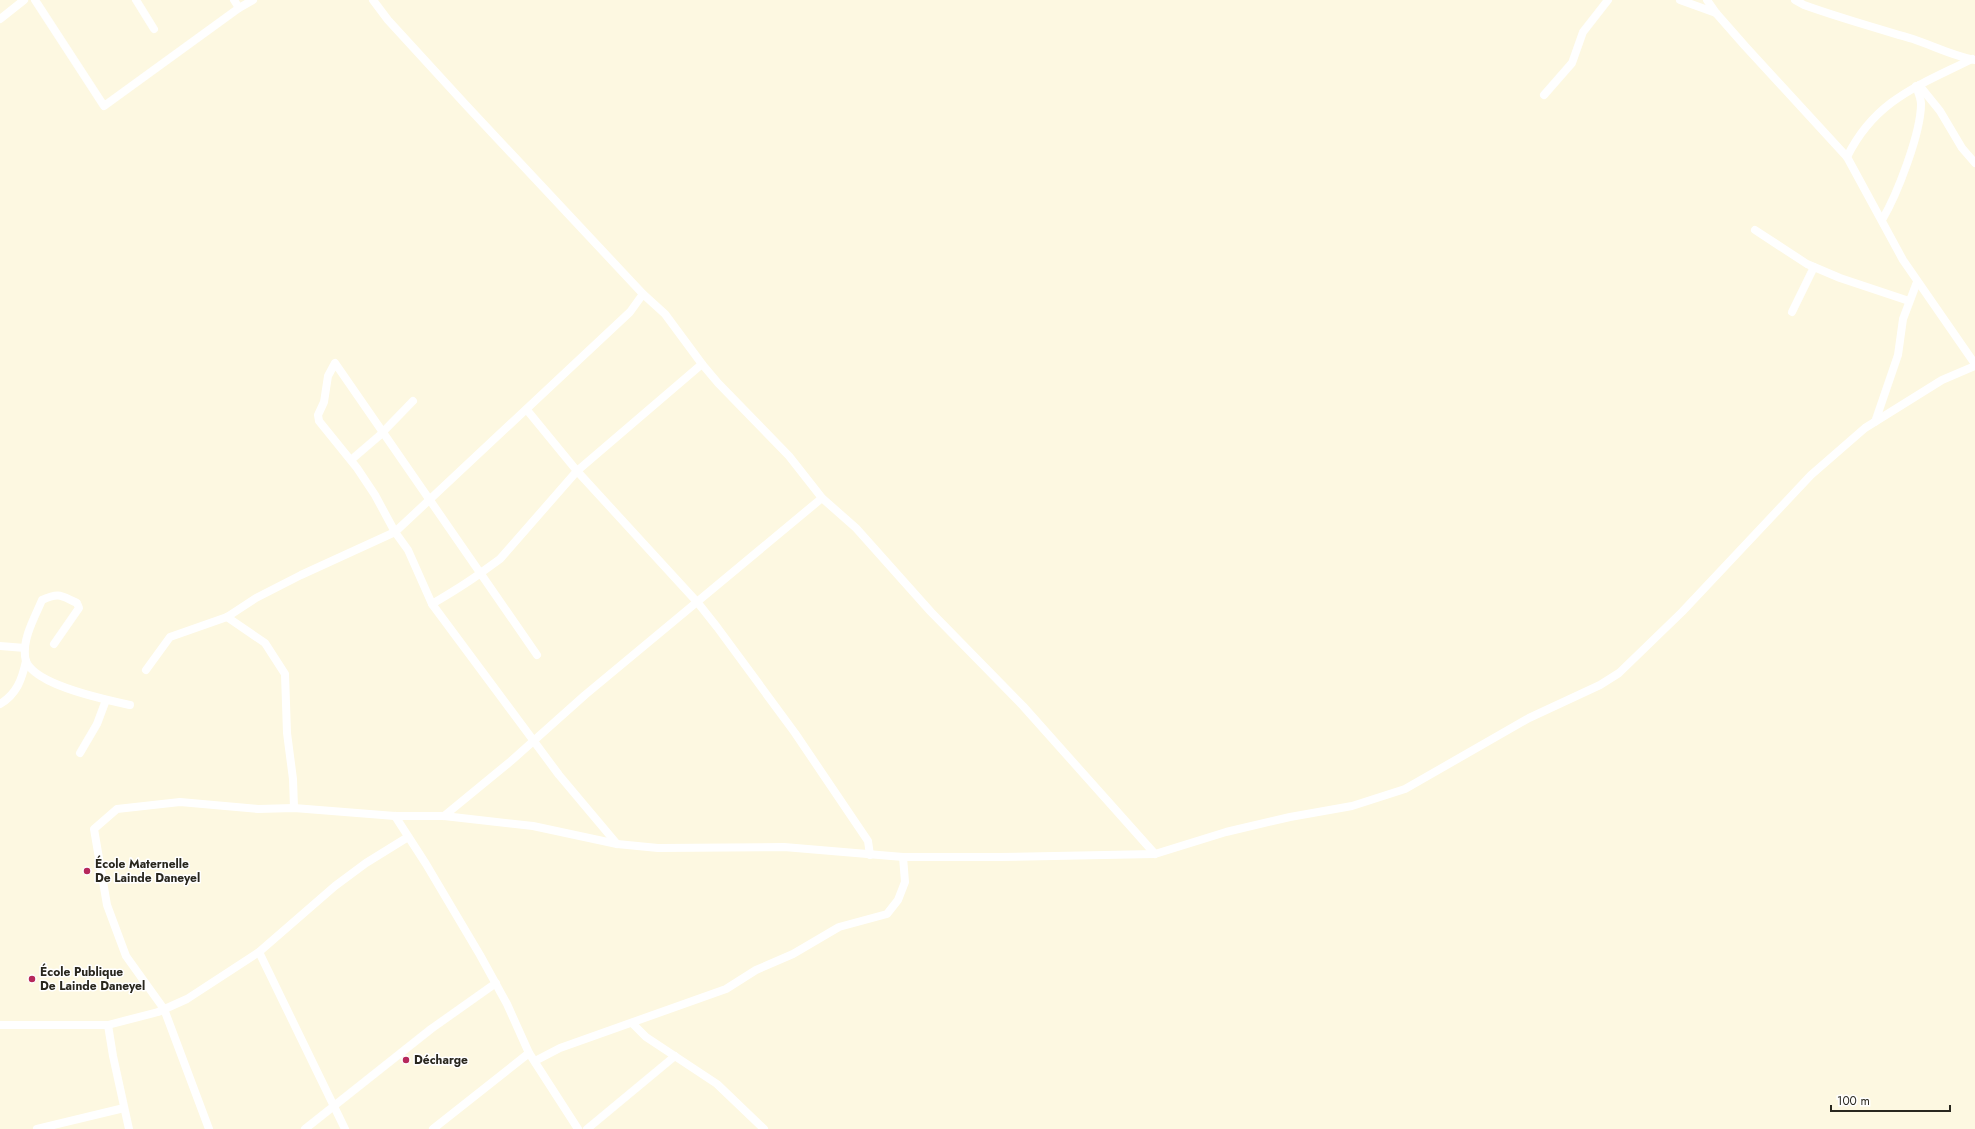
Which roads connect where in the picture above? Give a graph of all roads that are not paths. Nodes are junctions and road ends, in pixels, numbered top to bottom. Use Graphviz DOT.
graph roads {
  1 [pos="24,0"];
  2 [pos="35,0"];
  3 [pos="136,0"];
  4 [pos="234,0"];
  5 [pos="253,0"];
  6 [pos="373,0"];
  7 [pos="1608,0"];
  8 [pos="1680,0"];
  9 [pos="1707,0"];
  10 [pos="1795,0"];
  11 [pos="239,8"];
  12 [pos="1716,13"];
  13 [pos="0,19"];
  14 [pos="154,29"];
  15 [pos="1973,59"];
  16 [pos="1917,85"];
  17 [pos="1544,95"];
  18 [pos="1847,157"];
  19 [pos="1975,163"];
  20 [pos="1882,220"];
  21 [pos="1754,230"];
  22 [pos="1814,267"];
  23 [pos="1917,282"];
  24 [pos="643,294"];
  25 [pos="1908,301"];
  26 [pos="1792,312"];
  27 [pos="702,364"];
  28 [pos="1975,365"];
  29 [pos="413,401"];
  30 [pos="527,410"];
  31 [pos="1874,422"];
  32 [pos="383,433"];
  33 [pos="351,460"];
  34 [pos="577,471"];
  35 [pos="822,498"];
  36 [pos="430,500"];
  37 [pos="395,532"];
  38 [pos="480,573"];
  39 [pos="698,603"];
  40 [pos="432,604"];
  41 [pos="227,616"];
  42 [pos="54,644"];
  43 [pos="0,646"];
  44 [pos="25,648"];
  45 [pos="537,655"];
  46 [pos="26,661"];
  47 [pos="146,670"];
  48 [pos="106,700"];
  49 [pos="0,704"];
  50 [pos="130,705"];
  51 [pos="533,740"];
  52 [pos="80,753"];
  53 [pos="294,808"];
  54 [pos="395,816"];
  55 [pos="444,816"];
  56 [pos="408,837"];
  57 [pos="617,844"];
  58 [pos="1155,854"];
  59 [pos="870,855"];
  60 [pos="903,857"];
  61 [pos="259,952"];
  62 [pos="496,983"];
  63 [pos="164,1009"];
  64 [pos="632,1023"];
  65 [pos="0,1025"];
  66 [pos="108,1025"];
  67 [pos="529,1053"];
  68 [pos="675,1056"];
  69 [pos="535,1061"];
  70 [pos="335,1107"];
  71 [pos="124,1108"];
  72 [pos="37,1129"];
  73 [pos="130,1129"];
  74 [pos="209,1129"];
  75 [pos="306,1129"];
  76 [pos="346,1129"];
  77 [pos="433,1129"];
  78 [pos="578,1129"];
  79 [pos="587,1129"];
  80 [pos="764,1129"];
  1 -- 13 [label="street"];
  2 -- 11 [label="street"];
  3 -- 14 [label="street"];
  4 -- 11 [label="street"];
  5 -- 11 [label="street"];
  6 -- 24 [label="street"];
  7 -- 17 [label="street"];
  8 -- 12 [label="street"];
  9 -- 12 [label="street"];
  10 -- 15 [label="street"];
  12 -- 18 [label="street"];
  15 -- 16 [label="street"];
  16 -- 18 [label="street"];
  16 -- 19 [label="street"];
  16 -- 20 [label="street"];
  18 -- 20 [label="street"];
  20 -- 23 [label="street"];
  21 -- 22 [label="street"];
  22 -- 25 [label="street"];
  22 -- 26 [label="street"];
  23 -- 25 [label="street"];
  23 -- 28 [label="street"];
  24 -- 27 [label="street"];
  24 -- 30 [label="street"];
  25 -- 31 [label="street"];
  27 -- 34 [label="street"];
  27 -- 35 [label="street"];
  28 -- 31 [label="street"];
  29 -- 32 [label="street"];
  30 -- 34 [label="street"];
  30 -- 36 [label="street"];
  31 -- 58 [label="street"];
  32 -- 33 [label="street"];
  32 -- 33 [label="street"];
  32 -- 36 [label="street"];
  33 -- 37 [label="street"];
  34 -- 38 [label="street"];
  34 -- 39 [label="street"];
  35 -- 39 [label="street"];
  35 -- 58 [label="street"];
  36 -- 37 [label="street"];
  36 -- 38 [label="street"];
  37 -- 40 [label="street"];
  37 -- 41 [label="street"];
  38 -- 40 [label="street"];
  38 -- 45 [label="street"];
  39 -- 51 [label="street"];
  39 -- 59 [label="street"];
  40 -- 51 [label="street"];
  41 -- 47 [label="street"];
  41 -- 53 [label="street"];
  42 -- 44 [label="street"];
  43 -- 44 [label="street"];
  44 -- 46 [label="street"];
  46 -- 48 [label="street"];
  46 -- 49 [label="street"];
  48 -- 50 [label="street"];
  48 -- 52 [label="street"];
  51 -- 55 [label="street"];
  51 -- 57 [label="street"];
  53 -- 54 [label="street"];
  53 -- 63 [label="street"];
  54 -- 55 [label="street"];
  54 -- 56 [label="street"];
  55 -- 57 [label="street"];
  56 -- 61 [label="street"];
  56 -- 62 [label="street"];
  57 -- 59 [label="street"];
  58 -- 60 [label="street"];
  59 -- 60 [label="street"];
  60 -- 64 [label="street"];
  61 -- 63 [label="street"];
  61 -- 70 [label="street"];
  62 -- 67 [label="street"];
  62 -- 70 [label="street"];
  63 -- 66 [label="street"];
  63 -- 74 [label="street"];
  64 -- 68 [label="street"];
  64 -- 69 [label="street"];
  65 -- 66 [label="street"];
  66 -- 71 [label="street"];
  67 -- 69 [label="street"];
  67 -- 77 [label="street"];
  68 -- 79 [label="street"];
  68 -- 80 [label="street"];
  69 -- 78 [label="street"];
  70 -- 75 [label="street"];
  70 -- 76 [label="street"];
  71 -- 72 [label="street"];
  71 -- 73 [label="street"];
}
